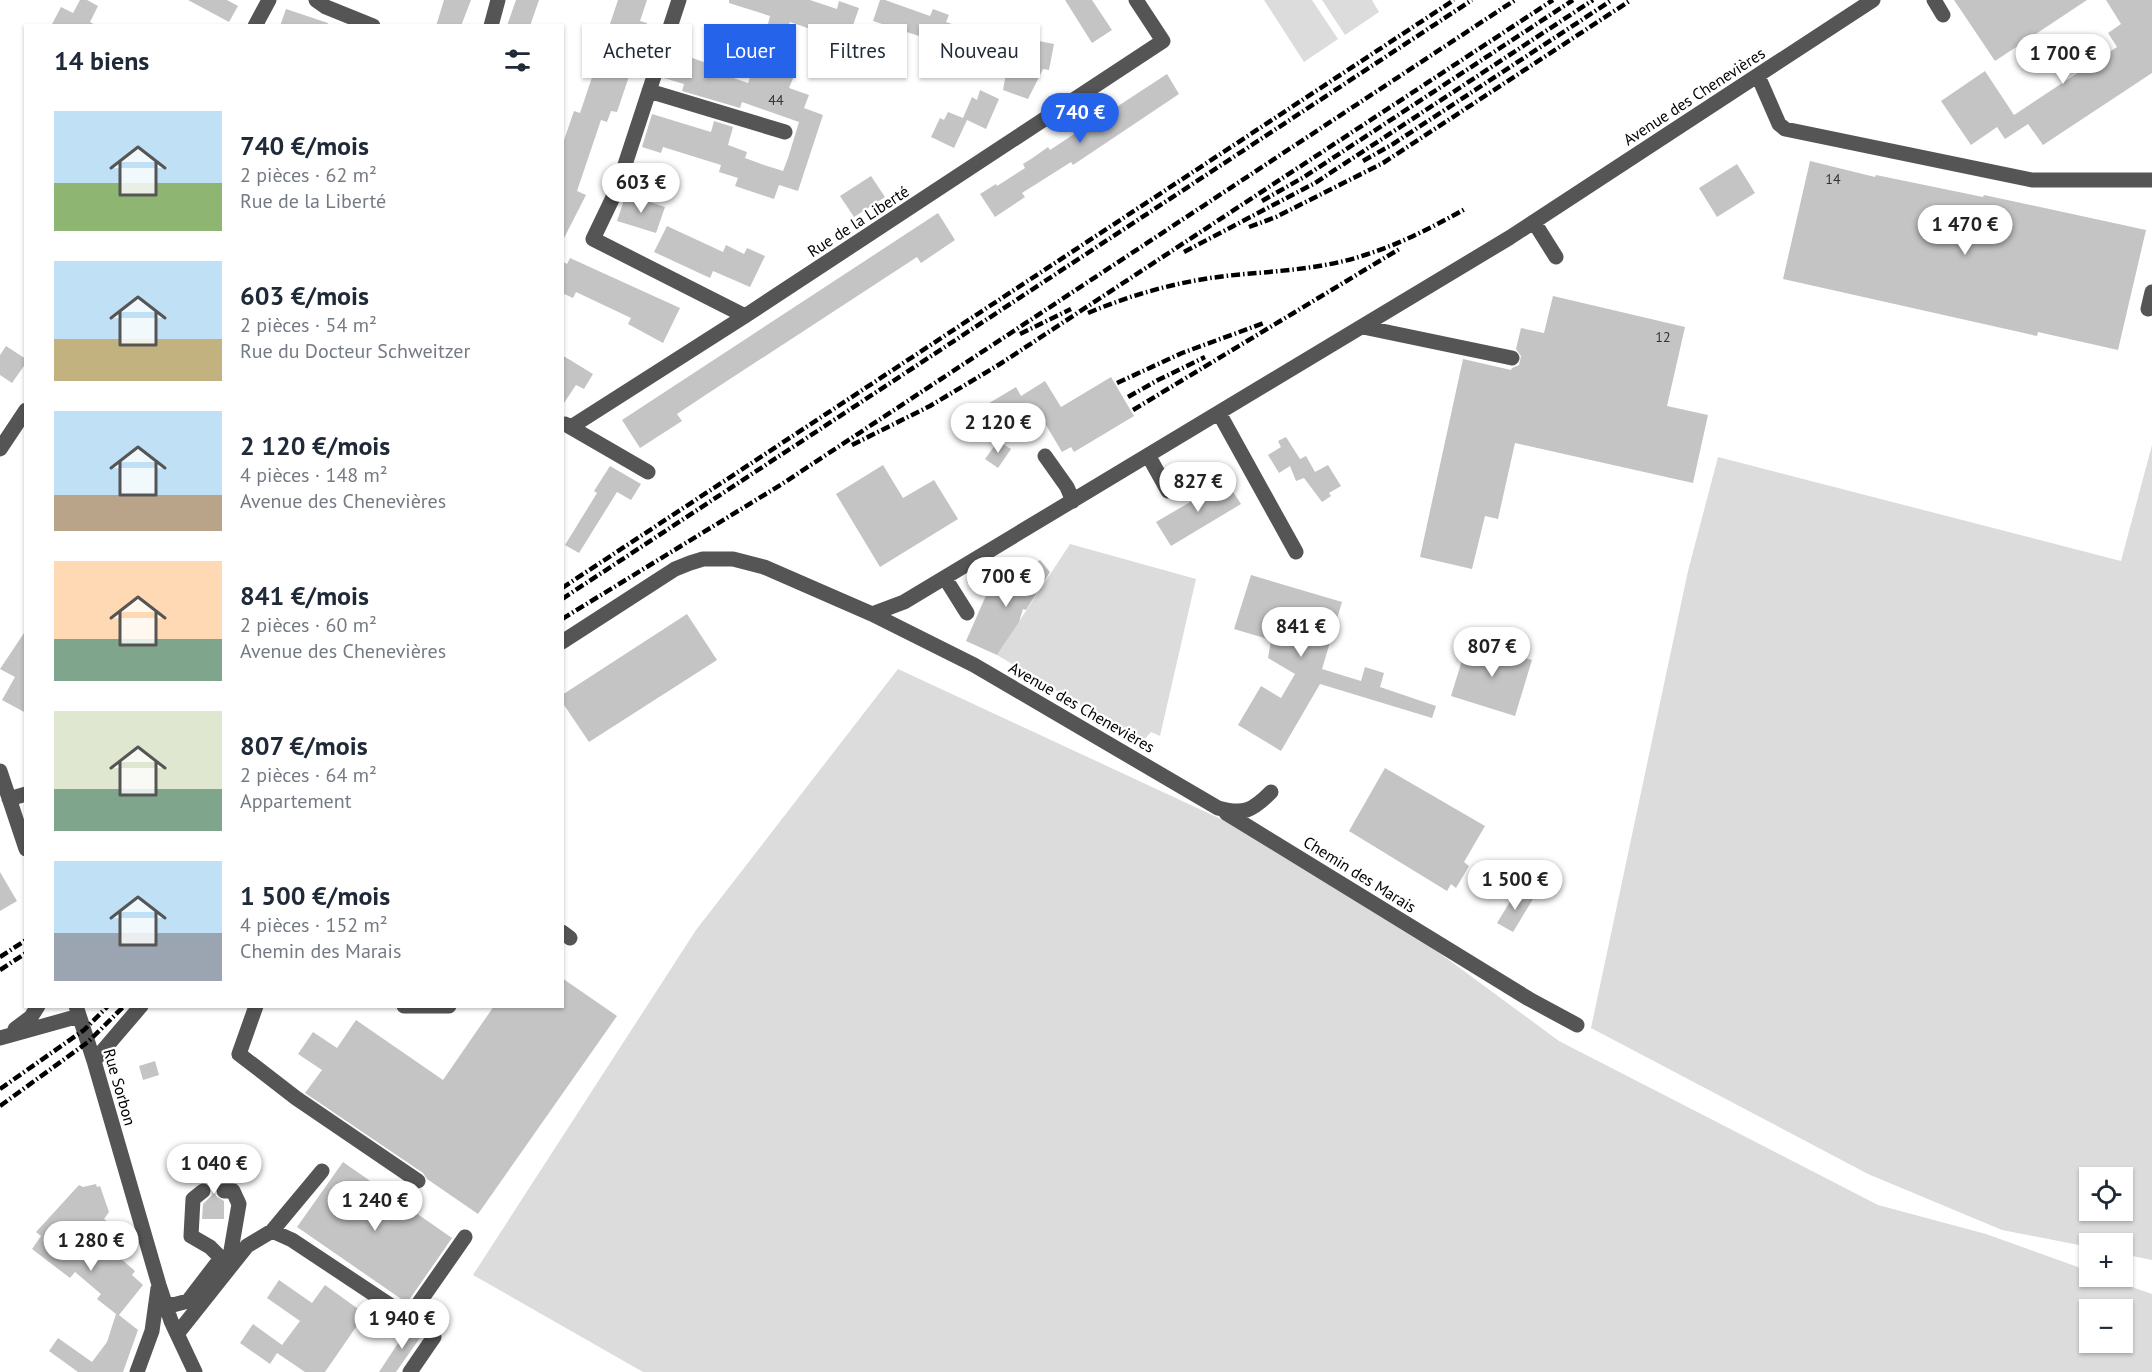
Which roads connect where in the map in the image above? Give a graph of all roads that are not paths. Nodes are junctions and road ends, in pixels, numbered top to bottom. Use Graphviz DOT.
graph roads {
  1 [pos="269,0"];
  2 [pos="316,0"];
  3 [pos="498,0"];
  4 [pos="679,0"];
  5 [pos="1136,0"];
  6 [pos="1873,0"];
  7 [pos="1934,0"];
  8 [pos="1943,15"];
  9 [pos="256,24"];
  10 [pos="368,24"];
  11 [pos="492,24"];
  12 [pos="1758,76"];
  13 [pos="649,91"];
  14 [pos="785,132"];
  15 [pos="2152,180"];
  16 [pos="1534,222"];
  17 [pos="1556,257"];
  18 [pos="2152,292"];
  19 [pos="2148,309"];
  20 [pos="745,316"];
  21 [pos="1363,327"];
  22 [pos="1512,358"];
  23 [pos="24,413"];
  24 [pos="1219,413"];
  25 [pos="567,424"];
  26 [pos="0,449"];
  27 [pos="1046,456"];
  28 [pos="1148,456"];
  29 [pos="648,472"];
  30 [pos="1168,491"];
  31 [pos="1073,501"];
  32 [pos="1296,552"];
  33 [pos="945,578"];
  34 [pos="967,613"];
  35 [pos="872,614"];
  36 [pos="564,641"];
  37 [pos="0,771"];
  38 [pos="1271,792"];
  39 [pos="24,795"];
  40 [pos="9,799"];
  41 [pos="1218,808"];
  42 [pos="24,843"];
  43 [pos="37,1008"];
  44 [pos="139,1008"];
  45 [pos="255,1008"];
  46 [pos="78,1011"];
  47 [pos="1577,1025"];
  48 [pos="3,1037"];
  49 [pos="94,1061"];
  50 [pos="322,1171"];
  51 [pos="418,1181"];
  52 [pos="203,1191"];
  53 [pos="224,1191"];
  54 [pos="272,1231"];
  55 [pos="465,1237"];
  56 [pos="227,1271"];
  57 [pos="159,1285"];
  58 [pos="165,1303"];
  59 [pos="177,1334"];
  60 [pos="434,1337"];
  61 [pos="137,1372"];
  62 [pos="195,1372"];
  63 [pos="410,1372"];
  1 -- 9 [label="street"];
  2 -- 10 [label="street"];
  3 -- 11 [label="street"];
  4 -- 13 [label="street"];
  5 -- 20 [label="street, Rue de la Liberté"];
  6 -- 12 [label="street, Avenue des Chenevières"];
  7 -- 8 [label="street"];
  12 -- 15 [label="street"];
  12 -- 16 [label="street, Avenue des Chenevières"];
  13 -- 14 [label="street"];
  13 -- 20 [label="street"];
  16 -- 17 [label="street"];
  16 -- 21 [label="street, Avenue des Chenevières"];
  18 -- 19 [label="street"];
  20 -- 25 [label="street, Rue de la Liberté"];
  21 -- 22 [label="street"];
  21 -- 24 [label="street, Avenue des Chenevières"];
  23 -- 26 [label="street"];
  24 -- 28 [label="street, Avenue des Chenevières"];
  24 -- 32 [label="street"];
  25 -- 29 [label="street, Rue de la Liberté"];
  27 -- 31 [label="street"];
  28 -- 30 [label="street"];
  28 -- 31 [label="street, Avenue des Chenevières"];
  31 -- 33 [label="street, Avenue des Chenevières"];
  33 -- 34 [label="street"];
  33 -- 35 [label="street, Avenue des Chenevières"];
  35 -- 36 [label="street, Avenue des Chenevières"];
  35 -- 41 [label="street, Avenue des Chenevières"];
  37 -- 40 [label="street"];
  38 -- 41 [label="street, Avenue des Chenevières"];
  39 -- 40 [label="street"];
  40 -- 42 [label="street"];
  41 -- 47 [label="street, Chemin des Marais"];
  43 -- 48 [label="street"];
  44 -- 49 [label="street"];
  45 -- 51 [label="street"];
  46 -- 48 [label="street"];
  46 -- 49 [label="street, Rue Sorbon"];
  49 -- 57 [label="street, Rue Sorbon"];
  50 -- 54 [label="street"];
  52 -- 58 [label="street"];
  53 -- 56 [label="street"];
  54 -- 55 [label="street"];
  54 -- 56 [label="street"];
  56 -- 59 [label="street"];
  57 -- 58 [label="street, Rue Sorbon"];
  57 -- 61 [label="street"];
  58 -- 59 [label="street, Rue Sorbon"];
  59 -- 62 [label="street, Rue Sorbon"];
  60 -- 63 [label="street"];
}
